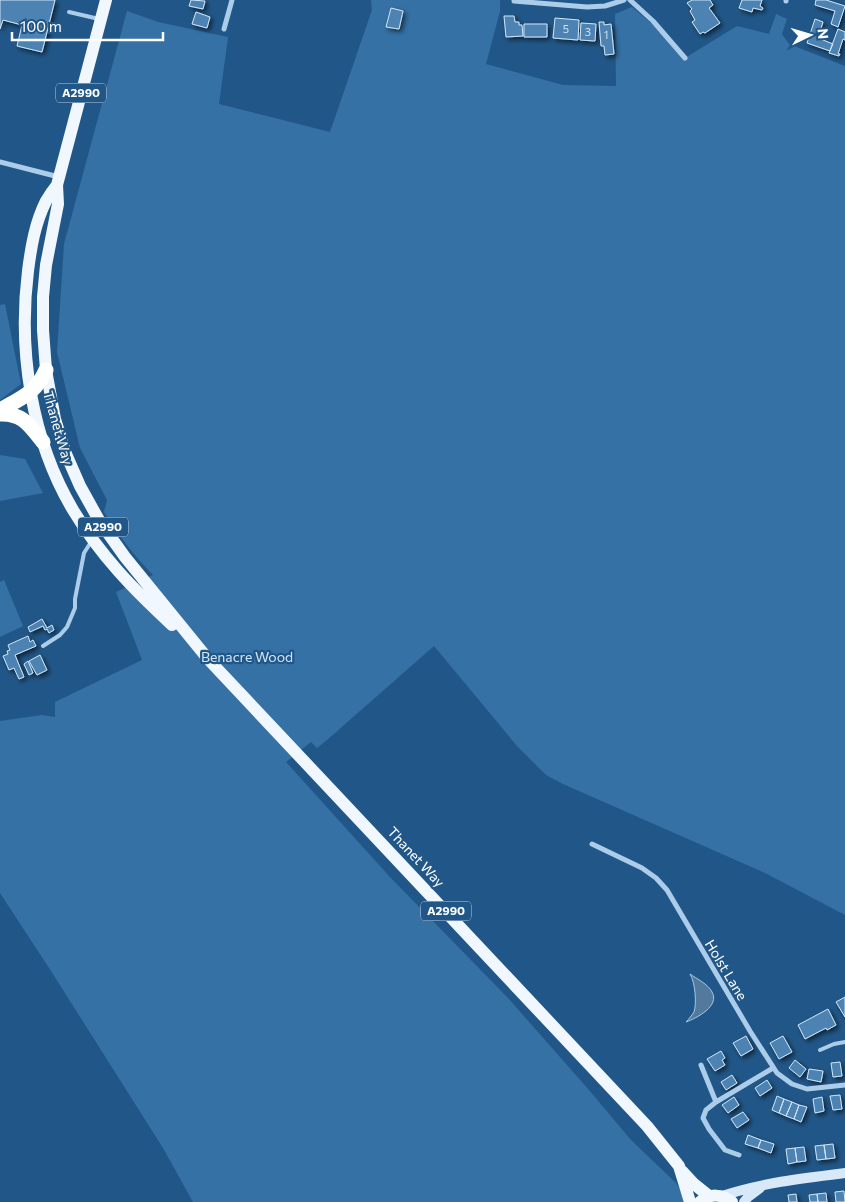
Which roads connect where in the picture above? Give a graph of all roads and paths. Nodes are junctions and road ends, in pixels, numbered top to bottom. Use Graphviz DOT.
graph roads {
  1 [pos="106,0"];
  2 [pos="232,0"];
  3 [pos="624,0"];
  4 [pos="630,0"];
  5 [pos="514,1"];
  6 [pos="69,12"];
  7 [pos="101,20"];
  8 [pos="224,29"];
  9 [pos="685,58"];
  10 [pos="0,162"];
  11 [pos="58,181"];
  12 [pos="46,370"];
  13 [pos="31,392"];
  14 [pos="0,412"];
  15 [pos="43,442"];
  16 [pos="92,540"];
  17 [pos="43,646"];
  18 [pos="208,659"];
  19 [pos="592,844"];
  20 [pos="845,1042"];
  21 [pos="820,1050"];
  22 [pos="702,1065"];
  23 [pos="773,1068"];
  24 [pos="845,1085"];
  25 [pos="716,1102"];
  26 [pos="739,1155"];
  27 [pos="679,1168"];
  28 [pos="845,1173"];
  29 [pos="762,1186"];
  30 [pos="716,1199"];
  31 [pos="690,1202"];
  32 [pos="744,1202"];
  1 -- 7 [label="main road, Thanet Way / A2990"];
  2 -- 8 [label="street"];
  3 -- 5 [label="street"];
  4 -- 9 [label="street"];
  6 -- 7 [label="lane"];
  7 -- 11 [label="main road, Thanet Way / A2990"];
  10 -- 11 [label="street"];
  11 -- 12 [label="main road, Thanet Way / A2990"];
  11 -- 13 [label="main road, Thanet Way / A2990"];
  12 -- 13 [label="highway"];
  12 -- 18 [label="main road, Thanet Way / A2990"];
  13 -- 14 [label="highway"];
  13 -- 15 [label="main road, Thanet Way / A2990"];
  14 -- 15 [label="highway"];
  15 -- 16 [label="main road, Thanet Way / A2990"];
  16 -- 17 [label="lane"];
  16 -- 18 [label="main road, Thanet Way / A2990"];
  18 -- 27 [label="main road, Thanet Way / A2990"];
  19 -- 23 [label="street, Holst Lane"];
  20 -- 21 [label="lane"];
  22 -- 25 [label="street"];
  23 -- 24 [label="street, Holst Lane"];
  23 -- 25 [label="street"];
  25 -- 26 [label="street"];
  27 -- 30 [label="main road, Thanet Way / A2990"];
  27 -- 31 [label="main road, Thanet Way / A2990"];
  28 -- 29 [label="street"];
  29 -- 30 [label="street"];
  29 -- 32 [label="street"];
}
